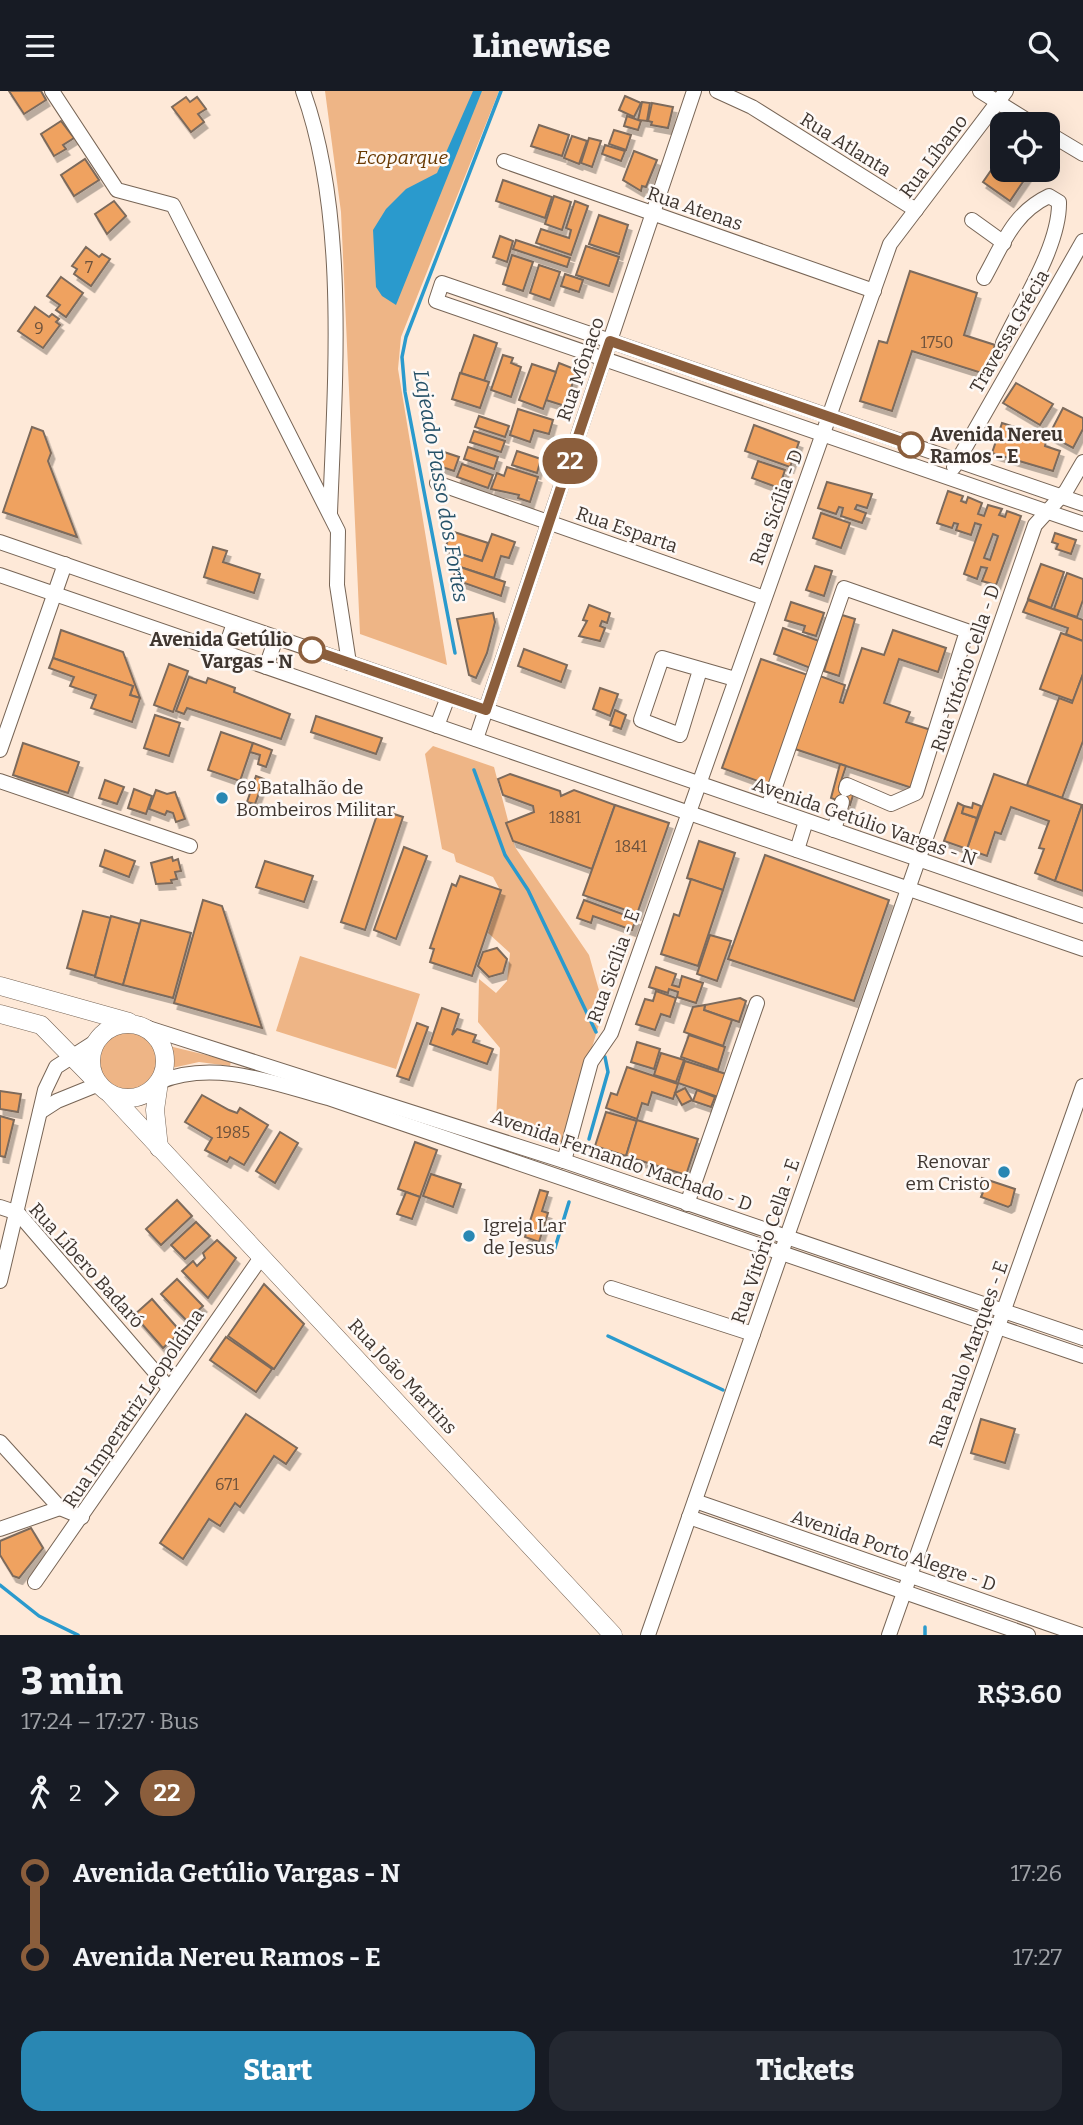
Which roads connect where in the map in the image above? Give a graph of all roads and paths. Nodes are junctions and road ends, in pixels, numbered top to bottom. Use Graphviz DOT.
graph roads {
  1 [pos="52,91"];
  2 [pos="303,91"];
  3 [pos="694,91"];
  4 [pos="717,91"];
  5 [pos="980,91"];
  6 [pos="1002,97"];
  7 [pos="1019,112"];
  8 [pos="1060,140"];
  9 [pos="1083,154"];
  10 [pos="504,161"];
  11 [pos="916,211"];
  12 [pos="653,214"];
  13 [pos="972,220"];
  14 [pos="1083,241"];
  15 [pos="1004,243"];
  16 [pos="890,244"];
  17 [pos="984,278"];
  18 [pos="874,291"];
  19 [pos="531,313"];
  20 [pos="525,331"];
  21 [pos="610,341"];
  22 [pos="1003,343"];
  23 [pos="604,359"];
  24 [pos="705,373"];
  25 [pos="699,391"];
  26 [pos="829,416"];
  27 [pos="822,434"];
  28 [pos="957,461"];
  29 [pos="1083,461"];
  30 [pos="948,477"];
  31 [pos="437,483"];
  32 [pos="1060,497"];
  33 [pos="1083,504"];
  34 [pos="1045,511"];
  35 [pos="330,514"];
  36 [pos="549,523"];
  37 [pos="1083,524"];
  38 [pos="0,542"];
  39 [pos="65,565"];
  40 [pos="0,575"];
  41 [pos="54,594"];
  42 [pos="764,598"];
  43 [pos="234,623"];
  44 [pos="276,638"];
  45 [pos="224,652"];
  46 [pos="349,663"];
  47 [pos="266,667"];
  48 [pos="700,670"];
  49 [pos="735,679"];
  50 [pos="448,697"];
  51 [pos="486,710"];
  52 [pos="438,726"];
  53 [pos="476,739"];
  54 [pos="0,750"];
  55 [pos="0,781"];
  56 [pos="698,783"];
  57 [pos="768,807"];
  58 [pos="688,813"];
  59 [pos="806,821"];
  60 [pos="834,830"];
  61 [pos="190,846"];
  62 [pos="797,850"];
  63 [pos="919,860"];
  64 [pos="909,889"];
  65 [pos="1083,916"];
  66 [pos="1083,949"];
  67 [pos="0,986"];
  68 [pos="757,1003"];
  69 [pos="0,1014"];
  70 [pos="139,1025"];
  71 [pos="95,1042"];
  72 [pos="72,1056"];
  73 [pos="159,1082"];
  74 [pos="304,1084"];
  75 [pos="1083,1086"];
  76 [pos="104,1089"];
  77 [pos="40,1112"];
  78 [pos="428,1124"];
  79 [pos="159,1148"];
  80 [pos="564,1161"];
  81 [pos="687,1203"];
  82 [pos="0,1207"];
  83 [pos="18,1213"];
  84 [pos="785,1244"];
  85 [pos="262,1256"];
  86 [pos="0,1281"];
  87 [pos="611,1288"];
  88 [pos="1003,1311"];
  89 [pos="998,1326"];
  90 [pos="753,1334"];
  91 [pos="1083,1338"];
  92 [pos="1083,1356"];
  93 [pos="169,1387"];
  94 [pos="0,1442"];
  95 [pos="695,1501"];
  96 [pos="60,1508"];
  97 [pos="82,1517"];
  98 [pos="689,1517"];
  99 [pos="0,1529"];
  100 [pos="775,1529"];
  101 [pos="770,1545"];
  102 [pos="826,1546"];
  103 [pos="821,1563"];
  104 [pos="909,1575"];
  105 [pos="35,1582"];
  106 [pos="904,1591"];
  107 [pos="613,1635"];
  108 [pos="648,1635"];
  109 [pos="889,1635"];
  110 [pos="1028,1635"];
  111 [pos="1081,1635"];
  1 -- 35 [label="street"];
  2 -- 35 [label="street"];
  3 -- 12 [label="street, Rua Mônaco"];
  4 -- 11 [label="street, Rua Atlanta"];
  5 -- 6 [label="street"];
  6 -- 7 [label="street"];
  6 -- 11 [label="street, Rua Líbano"];
  8 -- 9 [label="street"];
  10 -- 12 [label="street, Rua Atenas"];
  11 -- 16 [label="street, Rua Líbano"];
  12 -- 18 [label="street, Rua Atenas"];
  12 -- 21 [label="street, Rua Mônaco"];
  13 -- 15 [label="street"];
  14 -- 28 [label="street, Travessa Grécia"];
  15 -- 17 [label="street"];
  15 -- 22 [label="street"];
  16 -- 18 [label="street, Rua Sicília - D"];
  18 -- 26 [label="street, Rua Sicília - D"];
  19 -- 20 [label="street"];
  19 -- 20 [label="street"];
  19 -- 21 [label="street"];
  20 -- 23 [label="street"];
  21 -- 23 [label="street, Rua Mônaco"];
  21 -- 24 [label="street"];
  23 -- 25 [label="street"];
  23 -- 36 [label="street, Rua Mônaco"];
  24 -- 25 [label="street"];
  24 -- 26 [label="street"];
  25 -- 27 [label="street"];
  26 -- 27 [label="street, Rua Sicília - D"];
  26 -- 28 [label="street"];
  27 -- 30 [label="street"];
  27 -- 42 [label="street, Rua Sicília - D"];
  28 -- 30 [label="street, Travessa Grécia"];
  28 -- 32 [label="street"];
  29 -- 32 [label="street, Rua Vitório Cella - D"];
  30 -- 34 [label="street"];
  31 -- 36 [label="street, Rua Esparta"];
  32 -- 33 [label="street"];
  32 -- 34 [label="street, Rua Vitório Cella - D"];
  34 -- 37 [label="street"];
  34 -- 63 [label="street, Rua Vitório Cella - D"];
  35 -- 46 [label="street"];
  36 -- 42 [label="street, Rua Esparta"];
  36 -- 51 [label="street, Rua Mônaco"];
  38 -- 39 [label="street, Avenida Getúlio Vargas - N"];
  39 -- 41 [label="street"];
  39 -- 43 [label="street, Avenida Getúlio Vargas - N"];
  40 -- 41 [label="street"];
  41 -- 45 [label="street"];
  41 -- 54 [label="street"];
  42 -- 49 [label="street, Rua Sicília - D"];
  43 -- 44 [label="street, Avenida Getúlio Vargas - N"];
  43 -- 45 [label="street"];
  44 -- 46 [label="street, Avenida Getúlio Vargas - N"];
  44 -- 47 [label="street"];
  45 -- 47 [label="street"];
  46 -- 50 [label="street, Avenida Getúlio Vargas - N"];
  47 -- 52 [label="street"];
  48 -- 48 [label="street"];
  48 -- 49 [label="street"];
  49 -- 56 [label="street, Rua Sicília - D"];
  50 -- 51 [label="street, Avenida Getúlio Vargas - N"];
  50 -- 52 [label="street"];
  51 -- 53 [label="street, Rua Mônaco"];
  51 -- 56 [label="street, Avenida Getúlio Vargas - N"];
  52 -- 53 [label="street"];
  53 -- 58 [label="street"];
  55 -- 61 [label="street"];
  56 -- 57 [label="street, Avenida Getúlio Vargas - N"];
  56 -- 58 [label="street, Rua Sicília - E"];
  57 -- 59 [label="street, Avenida Getúlio Vargas - N"];
  57 -- 60 [label="street"];
  58 -- 62 [label="street"];
  58 -- 80 [label="street, Rua Sicília - E"];
  59 -- 60 [label="street, Avenida Getúlio Vargas - N"];
  59 -- 62 [label="street"];
  60 -- 63 [label="street, Avenida Getúlio Vargas - N"];
  62 -- 64 [label="street"];
  63 -- 64 [label="street, Rua Vitório Cella - E"];
  63 -- 65 [label="street, Avenida Getúlio Vargas - N"];
  64 -- 66 [label="street"];
  64 -- 84 [label="street, Rua Vitório Cella - E"];
  67 -- 70 [label="main road, Avenida Fernando Machado - D"];
  68 -- 81 [label="street"];
  69 -- 72 [label="main road"];
  70 -- 71 [label="main road"];
  70 -- 73 [label="main road"];
  70 -- 74 [label="street, Avenida Fernando Machado - D"];
  71 -- 72 [label="street"];
  71 -- 76 [label="main road"];
  72 -- 76 [label="main road"];
  72 -- 77 [label="street"];
  73 -- 74 [label="street, Avenida Fernando Machado - D"];
  73 -- 76 [label="main road"];
  73 -- 79 [label="main road"];
  74 -- 78 [label="street, Avenida Fernando Machado - D"];
  75 -- 88 [label="street, Rua Paulo Marques - E"];
  76 -- 77 [label="street"];
  76 -- 79 [label="main road, Rua João Martins"];
  77 -- 83 [label="street"];
  78 -- 80 [label="street, Avenida Fernando Machado - D"];
  78 -- 84 [label="street, Avenida Fernando Machado - D"];
  79 -- 85 [label="main road, Rua João Martins"];
  80 -- 81 [label="street, Avenida Fernando Machado - D"];
  81 -- 84 [label="street, Avenida Fernando Machado - D"];
  82 -- 83 [label="street, Rua Líbero Badaró"];
  83 -- 86 [label="street"];
  83 -- 93 [label="street, Rua Líbero Badaró"];
  84 -- 88 [label="street, Avenida Fernando Machado - D"];
  84 -- 89 [label="street, Avenida Fernando Machado - D"];
  84 -- 90 [label="street, Rua Vitório Cella - E"];
  85 -- 93 [label="street, Rua Imperatriz Leopoldina"];
  85 -- 107 [label="main road, Rua João Martins"];
  87 -- 90 [label="street"];
  88 -- 89 [label="street, Rua Paulo Marques - E"];
  88 -- 91 [label="street, Avenida Fernando Machado - D"];
  89 -- 92 [label="street, Avenida Fernando Machado - D"];
  89 -- 104 [label="street, Rua Paulo Marques - E"];
  90 -- 95 [label="street, Rua Vitório Cella - E"];
  93 -- 97 [label="street, Rua Imperatriz Leopoldina"];
  94 -- 96 [label="street"];
  95 -- 98 [label="street, Rua Vitório Cella - E"];
  95 -- 100 [label="street, Avenida Porto Alegre - D"];
  96 -- 97 [label="street"];
  96 -- 99 [label="street"];
  97 -- 105 [label="street, Rua Imperatriz Leopoldina"];
  98 -- 101 [label="street, Avenida Porto Alegre - D"];
  98 -- 108 [label="street, Rua Vitório Cella - E"];
  100 -- 101 [label="street"];
  100 -- 102 [label="street, Avenida Porto Alegre - D"];
  101 -- 103 [label="street, Avenida Porto Alegre - D"];
  102 -- 103 [label="street"];
  102 -- 104 [label="street, Avenida Porto Alegre - D"];
  103 -- 106 [label="street, Avenida Porto Alegre - D"];
  104 -- 106 [label="street, Rua Paulo Marques - E"];
  104 -- 111 [label="street, Avenida Porto Alegre - D"];
  106 -- 109 [label="street, Rua Paulo Marques - E"];
  106 -- 110 [label="street, Avenida Porto Alegre - D"];
}
